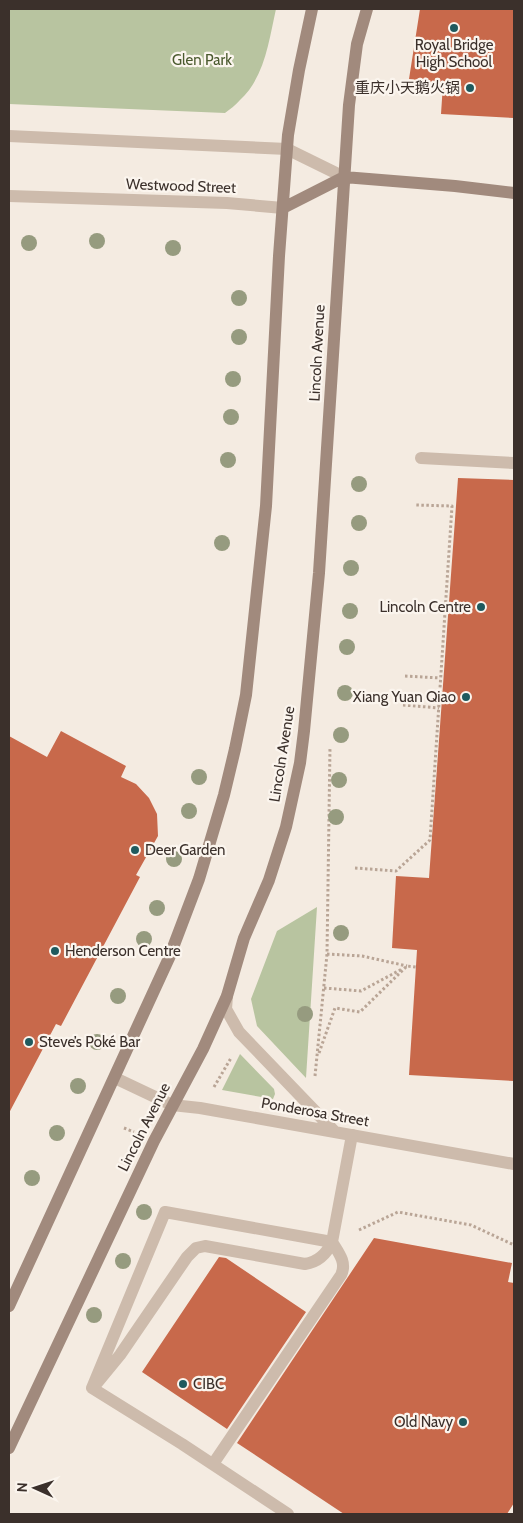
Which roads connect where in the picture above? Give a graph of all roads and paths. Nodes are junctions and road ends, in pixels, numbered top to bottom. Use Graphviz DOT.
graph roads {
  1 [pos="312,9"];
  2 [pos="367,9"];
  3 [pos="9,136"];
  4 [pos="287,149"];
  5 [pos="344,177"];
  6 [pos="514,193"];
  7 [pos="9,196"];
  8 [pos="283,208"];
  9 [pos="421,458"];
  10 [pos="514,462"];
  11 [pos="416,505"];
  12 [pos="405,676"];
  13 [pos="440,678"];
  14 [pos="403,705"];
  15 [pos="439,708"];
  16 [pos="330,746"];
  17 [pos="355,868"];
  18 [pos="327,954"];
  19 [pos="407,966"];
  20 [pos="416,967"];
  21 [pos="324,988"];
  22 [pos="227,996"];
  23 [pos="232,1056"];
  24 [pos="317,1058"];
  25 [pos="315,1077"];
  26 [pos="114,1078"];
  27 [pos="213,1089"];
  28 [pos="172,1105"];
  29 [pos="335,1132"];
  30 [pos="352,1135"];
  31 [pos="514,1164"];
  32 [pos="332,1242"];
  33 [pos="514,1245"];
  34 [pos="9,1306"];
  35 [pos="92,1388"];
  36 [pos="9,1448"];
  37 [pos="213,1464"];
  38 [pos="288,1514"];
  1 -- 4 [label="main road"];
  2 -- 5 [label="main road, Lincoln Avenue"];
  3 -- 4 [label="street"];
  4 -- 5 [label="street"];
  4 -- 8 [label="main road"];
  5 -- 6 [label="main road"];
  5 -- 8 [label="main road"];
  5 -- 22 [label="main road, Lincoln Avenue"];
  7 -- 8 [label="street, Westwood Street"];
  8 -- 26 [label="main road"];
  9 -- 10 [label="street"];
  11 -- 13 [label="path"];
  12 -- 13 [label="path"];
  13 -- 15 [label="path"];
  14 -- 15 [label="path"];
  15 -- 17 [label="path"];
  16 -- 18 [label="path"];
  18 -- 19 [label="path"];
  18 -- 21 [label="path"];
  19 -- 20 [label="path"];
  19 -- 21 [label="path"];
  19 -- 24 [label="path"];
  21 -- 24 [label="path"];
  22 -- 28 [label="main road, Lincoln Avenue"];
  22 -- 29 [label="street"];
  23 -- 27 [label="path"];
  24 -- 25 [label="path"];
  26 -- 28 [label="street, Ponderosa Street"];
  26 -- 34 [label="main road"];
  28 -- 29 [label="street, Ponderosa Street"];
  28 -- 36 [label="main road, Lincoln Avenue"];
  29 -- 30 [label="street, Ponderosa Street"];
  30 -- 31 [label="street, Ponderosa Street"];
  30 -- 32 [label="street"];
  32 -- 33 [label="path"];
  32 -- 35 [label="street"];
  32 -- 35 [label="street"];
  32 -- 37 [label="street"];
  35 -- 37 [label="street"];
  37 -- 38 [label="street"];
}
